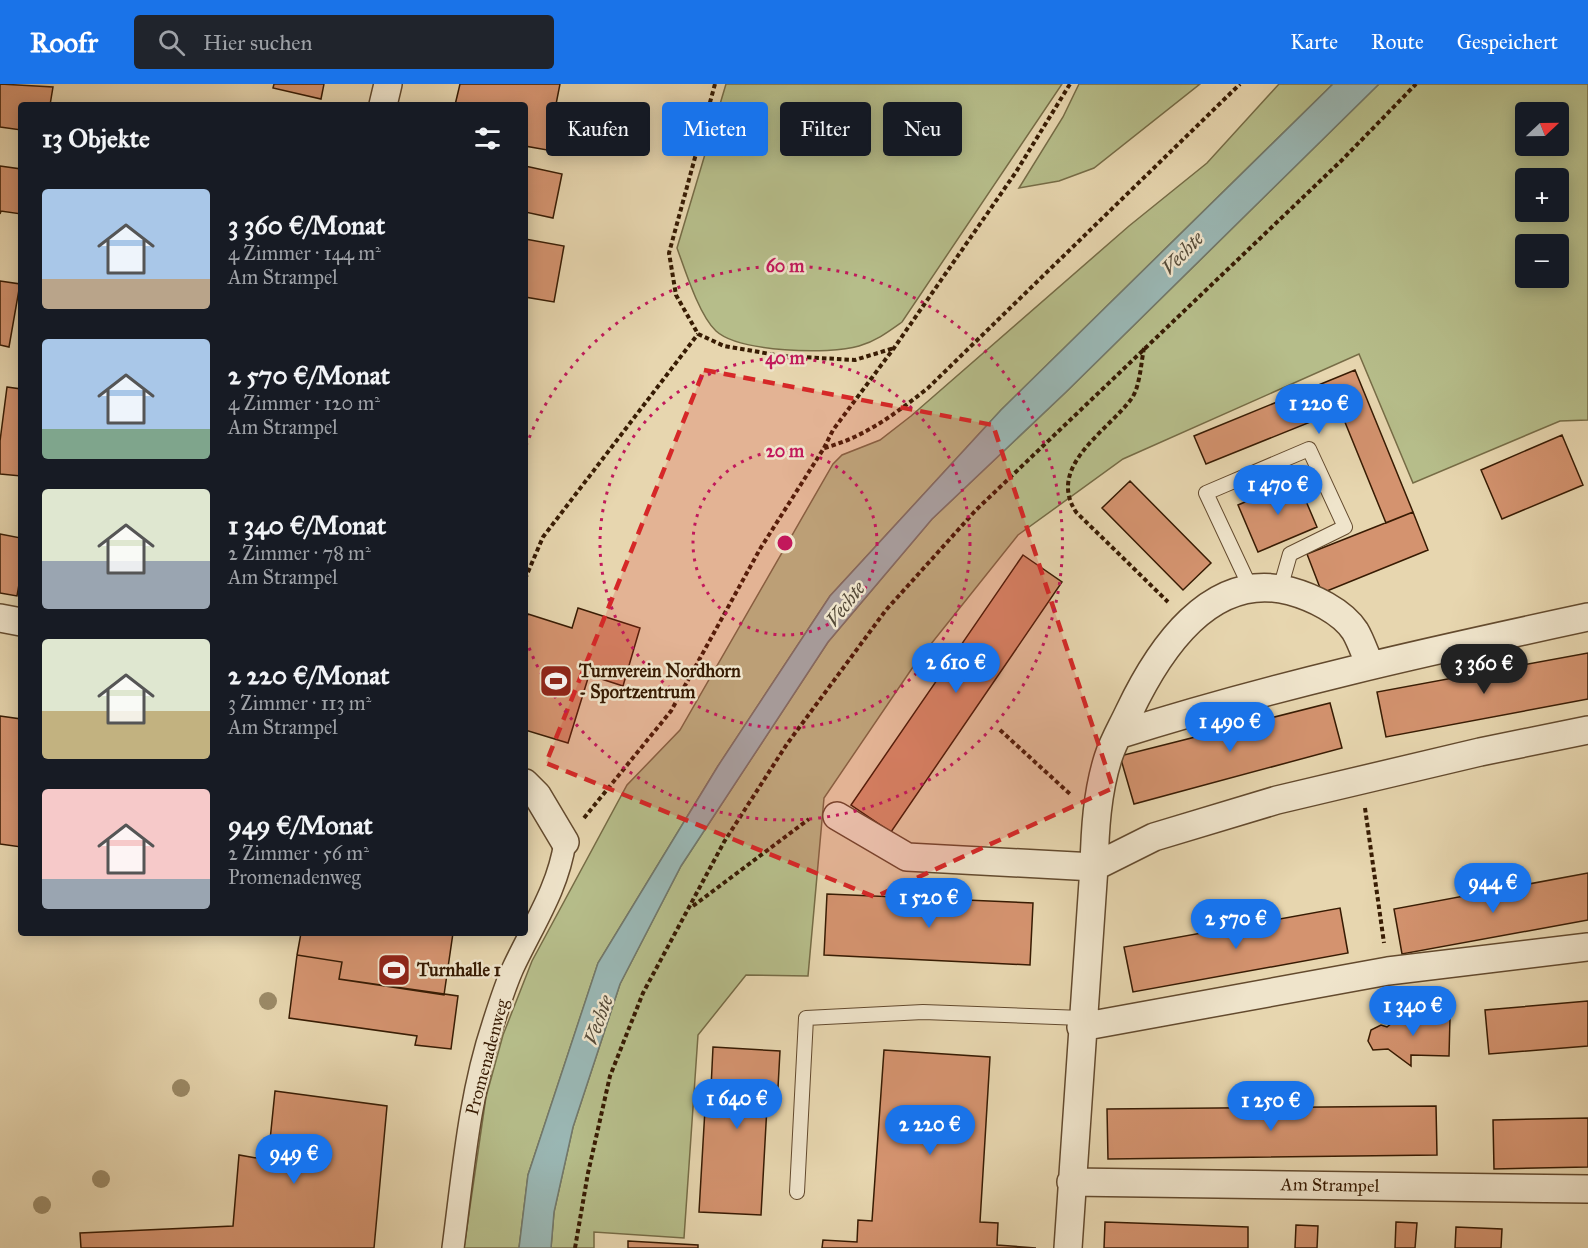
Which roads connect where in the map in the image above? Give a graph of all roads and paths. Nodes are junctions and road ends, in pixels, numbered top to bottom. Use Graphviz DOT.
graph roads {
  1 [pos="388,84"];
  2 [pos="715,84"];
  3 [pos="1070,84"];
  4 [pos="1240,84"];
  5 [pos="1416,84"];
  6 [pos="384,102"];
  7 [pos="698,334"];
  8 [pos="894,348"];
  9 [pos="1144,348"];
  10 [pos="824,448"];
  11 [pos="528,572"];
  12 [pos="1280,589"];
  13 [pos="1251,590"];
  14 [pos="1588,616"];
  15 [pos="0,618"];
  16 [pos="18,621"];
  17 [pos="1188,621"];
  18 [pos="1370,665"];
  19 [pos="1000,730"];
  20 [pos="1588,730"];
  21 [pos="1118,735"];
  22 [pos="1361,780"];
  23 [pos="528,786"];
  24 [pos="837,816"];
  25 [pos="1095,817"];
  26 [pos="565,842"];
  27 [pos="1094,867"];
  28 [pos="690,909"];
  29 [pos="1588,947"];
  30 [pos="1388,971"];
  31 [pos="1082,1022"];
  32 [pos="1071,1182"];
  33 [pos="1588,1189"];
  34 [pos="798,1192"];
  35 [pos="453,1248"];
  36 [pos="575,1248"];
  37 [pos="1068,1248"];
  1 -- 6 [label="street"];
  2 -- 7 [label="path"];
  3 -- 8 [label="path"];
  4 -- 10 [label="path"];
  5 -- 9 [label="path"];
  7 -- 8 [label="path"];
  7 -- 11 [label="path"];
  8 -- 10 [label="path"];
  9 -- 17 [label="path"];
  9 -- 28 [label="path"];
  10 -- 26 [label="path"];
  12 -- 13 [label="street"];
  12 -- 13 [label="lane"];
  12 -- 18 [label="street"];
  13 -- 17 [label="street"];
  14 -- 18 [label="street"];
  15 -- 16 [label="street"];
  17 -- 21 [label="street"];
  18 -- 21 [label="street"];
  19 -- 25 [label="path"];
  20 -- 22 [label="street"];
  21 -- 25 [label="street"];
  22 -- 27 [label="street"];
  22 -- 30 [label="path"];
  23 -- 26 [label="street"];
  24 -- 27 [label="street"];
  24 -- 28 [label="path"];
  25 -- 27 [label="street"];
  26 -- 35 [label="street, Promenadenweg"];
  27 -- 31 [label="street"];
  28 -- 36 [label="path"];
  29 -- 30 [label="street"];
  30 -- 31 [label="street"];
  31 -- 32 [label="street"];
  31 -- 34 [label="lane"];
  32 -- 33 [label="street, Am Strampel"];
  32 -- 37 [label="street"];
}
